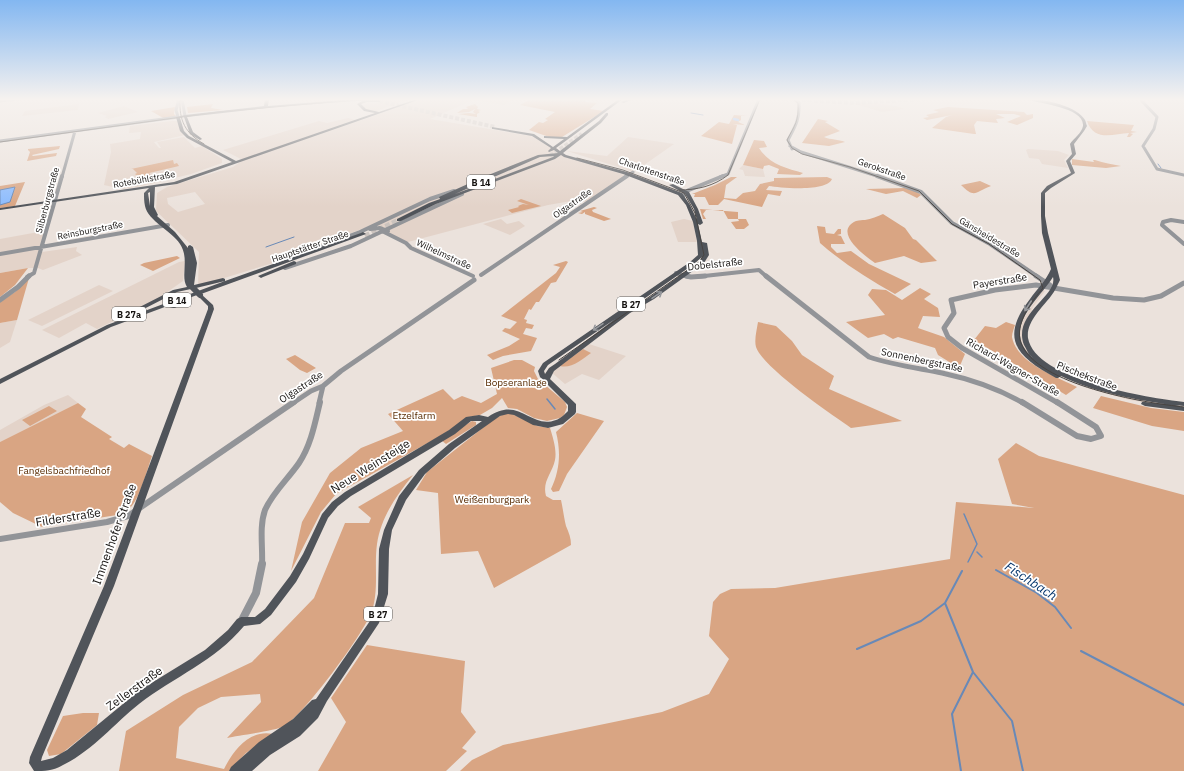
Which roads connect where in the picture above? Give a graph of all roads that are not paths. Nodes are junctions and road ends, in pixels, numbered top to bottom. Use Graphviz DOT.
graph roads {
  1 [pos="52,135"];
  2 [pos="73,135"];
  3 [pos="186,135"];
  4 [pos="194,135"];
  5 [pos="309,135"];
  6 [pos="310,135"];
  7 [pos="533,135"];
  8 [pos="534,135"];
  9 [pos="571,135"];
  10 [pos="584,135"];
  11 [pos="744,135"];
  12 [pos="791,135"];
  13 [pos="1079,135"];
  14 [pos="1150,135"];
  15 [pos="545,137"];
  16 [pos="567,138"];
  17 [pos="0,142"];
  18 [pos="210,144"];
  19 [pos="204,146"];
  20 [pos="268,149"];
  21 [pos="555,149"];
  22 [pos="226,158"];
  23 [pos="234,160"];
  24 [pos="227,164"];
  25 [pos="521,166"];
  26 [pos="513,171"];
  27 [pos="631,173"];
  28 [pos="1184,175"];
  29 [pos="506,176"];
  30 [pos="479,181"];
  31 [pos="174,182"];
  32 [pos="143,187"];
  33 [pos="152,188"];
  34 [pos="454,191"];
  35 [pos="686,193"];
  36 [pos="924,193"];
  37 [pos="154,194"];
  38 [pos="460,194"];
  39 [pos="441,198"];
  40 [pos="54,201"];
  41 [pos="431,204"];
  42 [pos="0,209"];
  43 [pos="398,219"];
  44 [pos="1184,222"];
  45 [pos="165,225"];
  46 [pos="136,230"];
  47 [pos="384,232"];
  48 [pos="364,234"];
  49 [pos="1184,244"];
  50 [pos="43,247"];
  51 [pos="328,248"];
  52 [pos="307,252"];
  53 [pos="0,254"];
  54 [pos="313,256"];
  55 [pos="285,268"];
  56 [pos="756,269"];
  57 [pos="1054,269"];
  58 [pos="261,271"];
  59 [pos="679,275"];
  60 [pos="474,278"];
  61 [pos="190,282"];
  62 [pos="1184,283"];
  63 [pos="1046,284"];
  64 [pos="1022,286"];
  65 [pos="1051,290"];
  66 [pos="1038,292"];
  67 [pos="171,293"];
  68 [pos="201,297"];
  69 [pos="0,300"];
  70 [pos="951,300"];
  71 [pos="164,301"];
  72 [pos="178,304"];
  73 [pos="94,333"];
  74 [pos="71,345"];
  75 [pos="0,382"];
  76 [pos="323,386"];
  77 [pos="1184,404"];
  78 [pos="1184,409"];
  79 [pos="488,420"];
  80 [pos="1101,436"];
  81 [pos="137,510"];
  82 [pos="0,539"];
  83 [pos="241,622"];
  84 [pos="323,697"];
  85 [pos="38,767"];
  86 [pos="235,771"];
  87 [pos="244,771"];
  1 -- 17 [label="street"];
  2 -- 40 [label="street, Silberburgstraße"];
  3 -- 19 [label="main road"];
  4 -- 18 [label="main road"];
  5 -- 20 [label="main road"];
  6 -- 20 [label="main road"];
  7 -- 21 [label="main road"];
  8 -- 15 [label="main road"];
  9 -- 16 [label="main road, B 14"];
  10 -- 21 [label="main road, B 14"];
  11 -- 35 [label="street"];
  12 -- 36 [label="street, Gerokstraße"];
  13 -- 57 [label="main road"];
  14 -- 28 [label="street"];
  15 -- 16 [label="main road"];
  15 -- 21 [label="main road"];
  16 -- 21 [label="main road, B 14"];
  18 -- 19 [label="main road"];
  18 -- 23 [label="main road"];
  19 -- 22 [label="main road"];
  20 -- 23 [label="main road"];
  20 -- 23 [label="main road"];
  21 -- 25 [label="main road, B 14"];
  21 -- 26 [label="main road, B 14"];
  21 -- 27 [label="main road, Charlottenstraße"];
  21 -- 29 [label="main road, B 14"];
  21 -- 30 [label="main road, B 14"];
  22 -- 23 [label="main road"];
  22 -- 24 [label="main road"];
  23 -- 24 [label="main road, Rotebühlstraße"];
  24 -- 31 [label="main road, Rotebühlstraße"];
  24 -- 31 [label="main road, Rotebühlstraße"];
  25 -- 30 [label="main road, B 14"];
  25 -- 39 [label="main road, B 14"];
  26 -- 29 [label="main road, B 14"];
  26 -- 38 [label="main road, B 14"];
  27 -- 35 [label="main road, Charlottenstraße"];
  27 -- 35 [label="main road, Charlottenstraße"];
  27 -- 60 [label="street, Olgastraße"];
  29 -- 38 [label="main road, B 14"];
  30 -- 34 [label="main road, B 14"];
  31 -- 32 [label="main road, Rotebühlstraße"];
  31 -- 33 [label="main road, Rotebühlstraße"];
  31 -- 37 [label="main road"];
  32 -- 33 [label="main road"];
  32 -- 40 [label="main road, Rotebühlstraße"];
  33 -- 37 [label="main road"];
  33 -- 45 [label="main road"];
  34 -- 39 [label="main road, B 14"];
  34 -- 43 [label="street"];
  35 -- 59 [label="main road, B 27"];
  36 -- 63 [label="street, Gänsheidestraße"];
  37 -- 45 [label="main road"];
  38 -- 41 [label="main road, B 14"];
  38 -- 41 [label="main road, B 14"];
  38 -- 43 [label="street"];
  39 -- 43 [label="main road, B 14"];
  40 -- 42 [label="main road, Rotebühlstraße"];
  40 -- 50 [label="street, Silberburgstraße"];
  41 -- 43 [label="main road, B 14"];
  43 -- 47 [label="street"];
  43 -- 47 [label="street"];
  43 -- 48 [label="street"];
  44 -- 49 [label="street"];
  45 -- 46 [label="street, Reinsburgstraße"];
  45 -- 46 [label="street, Reinsburgstraße"];
  45 -- 61 [label="main road"];
  46 -- 50 [label="street, Reinsburgstraße"];
  47 -- 48 [label="street"];
  47 -- 48 [label="street"];
  47 -- 60 [label="street, Wilhelmstraße"];
  48 -- 51 [label="main road, Hauptstätter Straße / B 14"];
  48 -- 52 [label="street"];
  48 -- 54 [label="main road, Hauptstätter Straße / B 14"];
  48 -- 55 [label="street"];
  50 -- 53 [label="street, Reinsburgstraße"];
  50 -- 69 [label="street, Silberburgstraße"];
  51 -- 52 [label="main road"];
  51 -- 58 [label="main road, Hauptstätter Straße / B 14"];
  52 -- 61 [label="main road"];
  54 -- 55 [label="main road"];
  54 -- 58 [label="main road, Hauptstätter Straße / B 14"];
  55 -- 68 [label="main road"];
  56 -- 59 [label="street, Dobelstraße"];
  56 -- 80 [label="street, Sonnenbergstraße"];
  57 -- 63 [label="main road, Pischekstraße"];
  57 -- 65 [label="main road"];
  58 -- 73 [label="main road, Hauptstätter Straße / B 14"];
  59 -- 79 [label="main road, B 27"];
  60 -- 76 [label="street, Olgastraße"];
  61 -- 67 [label="main road"];
  61 -- 67 [label="main road"];
  61 -- 68 [label="main road, bridge"];
  62 -- 65 [label="street"];
  63 -- 64 [label="street, Payerstraße"];
  63 -- 65 [label="street, Payerstraße"];
  63 -- 66 [label="main road, Pischekstraße"];
  64 -- 66 [label="street"];
  64 -- 70 [label="street, Payerstraße"];
  65 -- 77 [label="main road, Pischekstraße"];
  66 -- 78 [label="main road, Pischekstraße, one-way"];
  67 -- 71 [label="main road"];
  68 -- 72 [label="main road, B 27a"];
  68 -- 81 [label="main road, Immenhofer Straße"];
  70 -- 80 [label="street, Richard-Wagner-Straße"];
  71 -- 72 [label="main road, bridge"];
  71 -- 73 [label="main road, Hauptstätter Straße / B 27a"];
  72 -- 74 [label="main road, B 27a"];
  73 -- 74 [label="main road, Hauptstätter Straße / B 14"];
  74 -- 75 [label="main road, Hauptstätter Straße / B 14"];
  76 -- 81 [label="street, Olgastraße"];
  76 -- 83 [label="street"];
  79 -- 83 [label="main road, Neue Weinsteige"];
  79 -- 84 [label="main road, B 27"];
  81 -- 82 [label="street, Filderstraße"];
  81 -- 85 [label="main road, Immenhofer Straße"];
  83 -- 85 [label="main road, Zellerstraße"];
  84 -- 86 [label="main road, B 27"];
  84 -- 87 [label="main road, B 27"];
}
